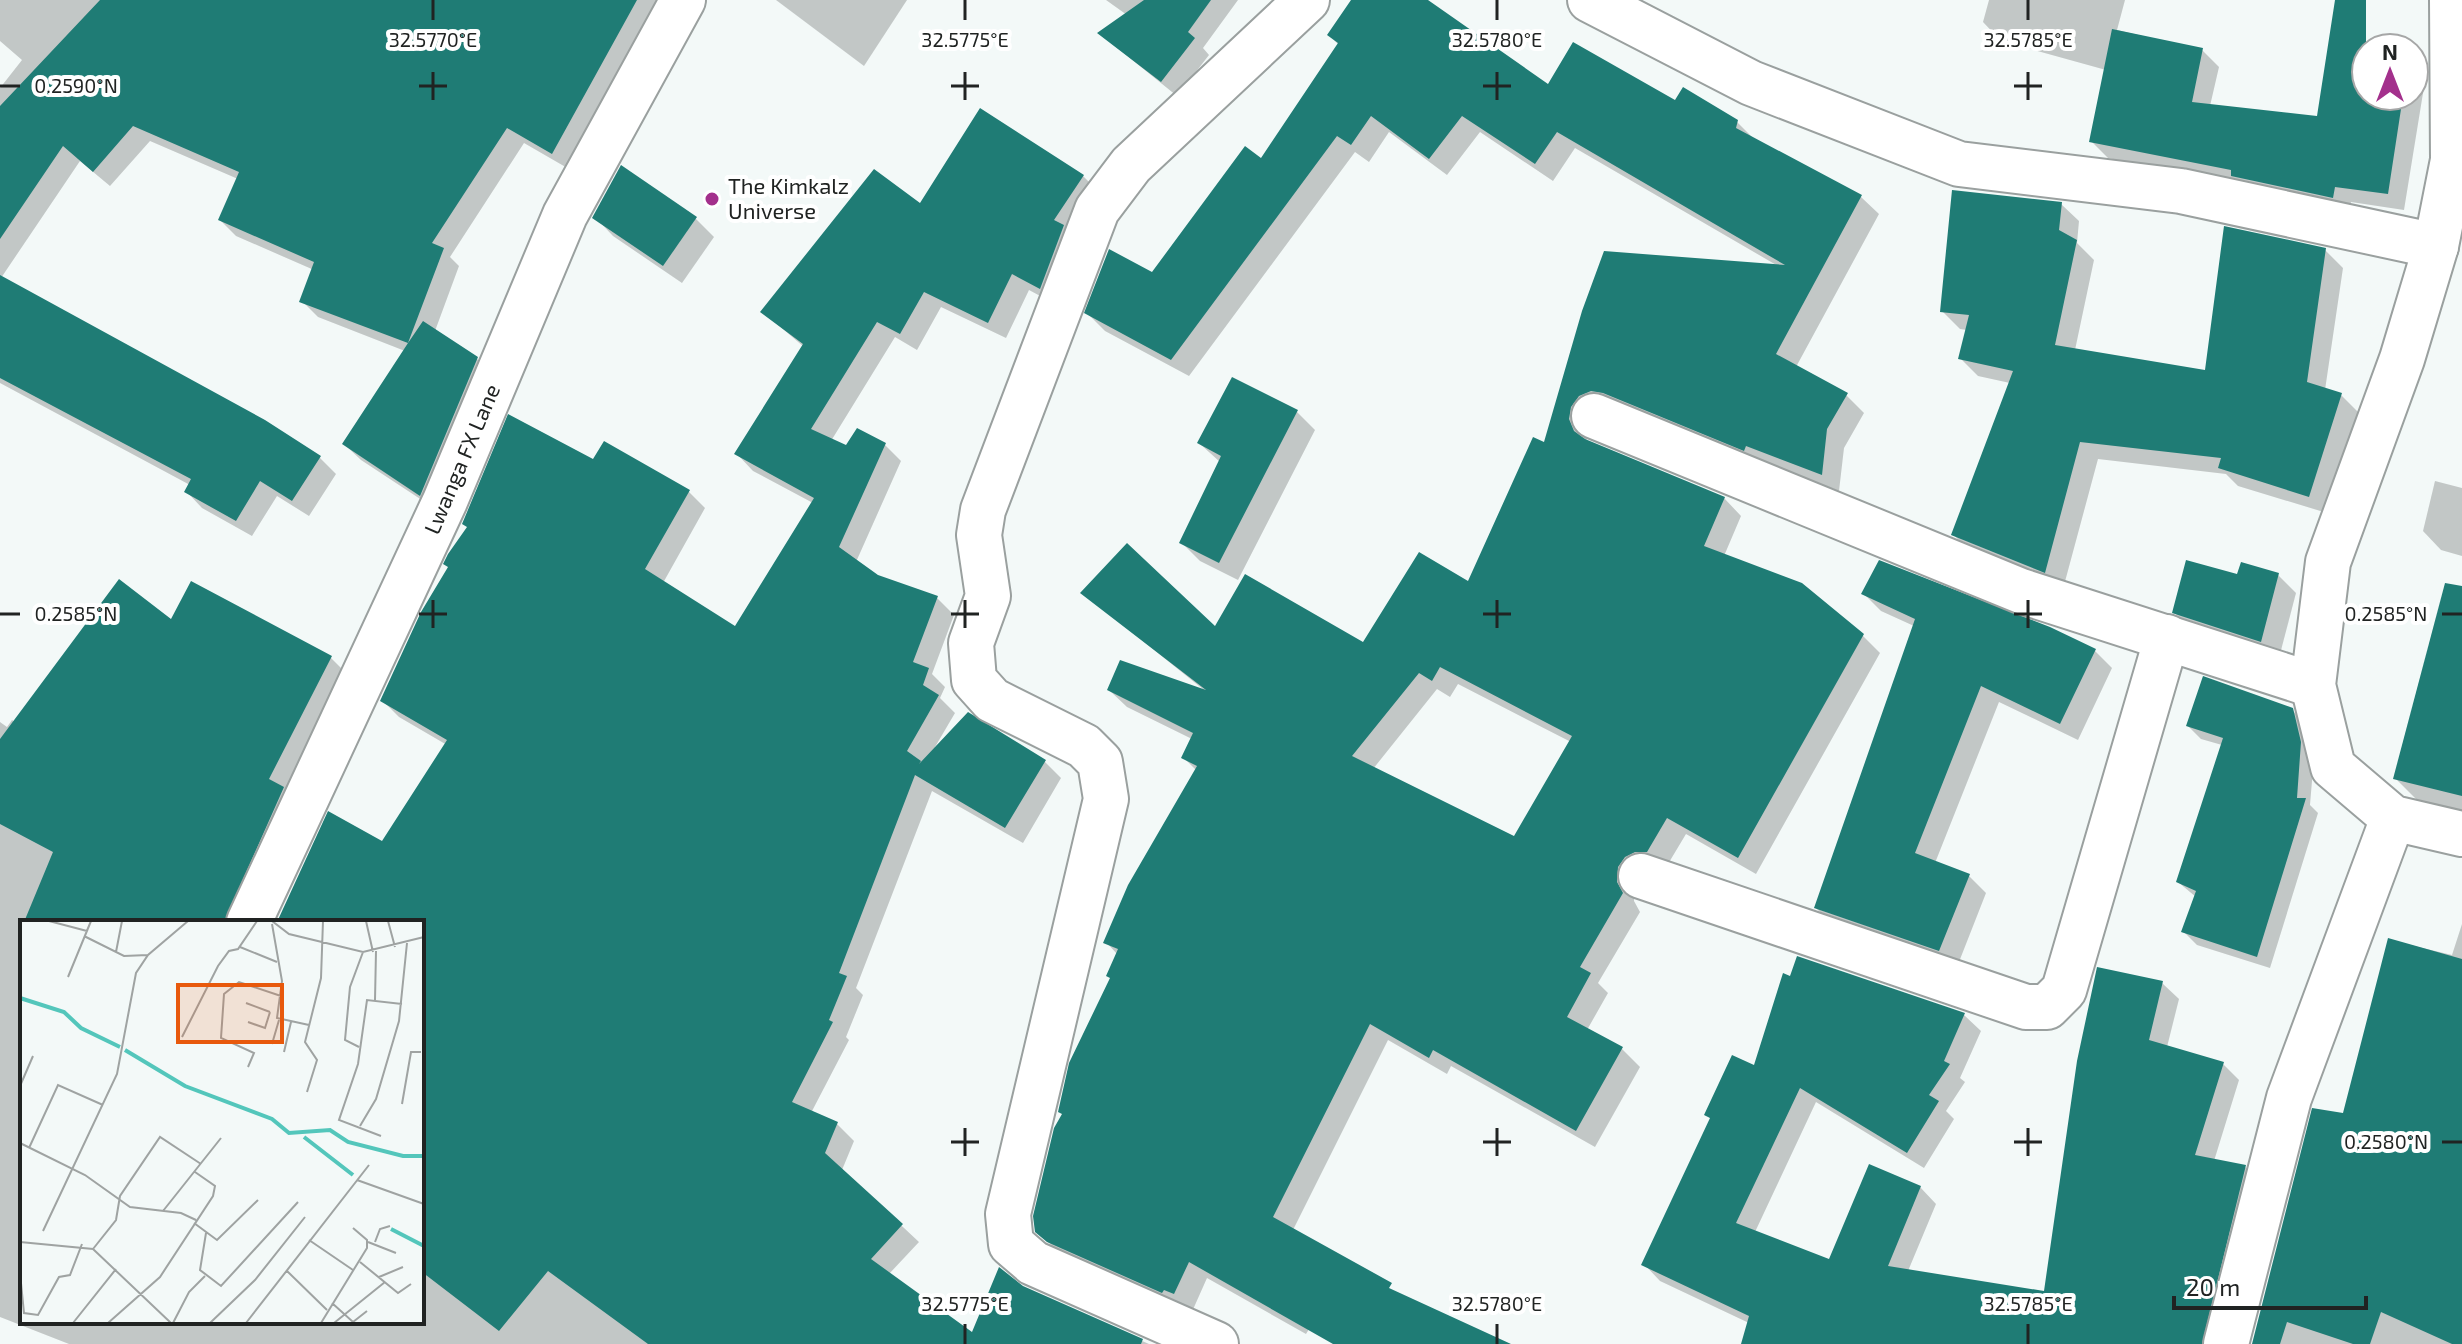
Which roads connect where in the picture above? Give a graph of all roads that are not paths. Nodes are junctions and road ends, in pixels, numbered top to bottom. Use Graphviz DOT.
graph roads {
  1 [pos="683,0"];
  2 [pos="1307,0"];
  3 [pos="1590,0"];
  4 [pos="2452,0"];
  5 [pos="2436,246"];
  6 [pos="1594,416"];
  7 [pos="2167,637"];
  8 [pos="2313,685"];
  9 [pos="2393,818"];
  10 [pos="2462,834"];
  11 [pos="1641,876"];
  12 [pos="250,920"];
  13 [pos="1216,1344"];
  14 [pos="2226,1344"];
  1 -- 12 [label="street, Lwanga FX Lane"];
  2 -- 13 [label="street"];
  3 -- 5 [label="street"];
  4 -- 5 [label="street"];
  5 -- 8 [label="street"];
  6 -- 7 [label="street"];
  7 -- 8 [label="street"];
  7 -- 11 [label="street"];
  8 -- 9 [label="street"];
  9 -- 10 [label="street"];
  9 -- 14 [label="street"];
}
